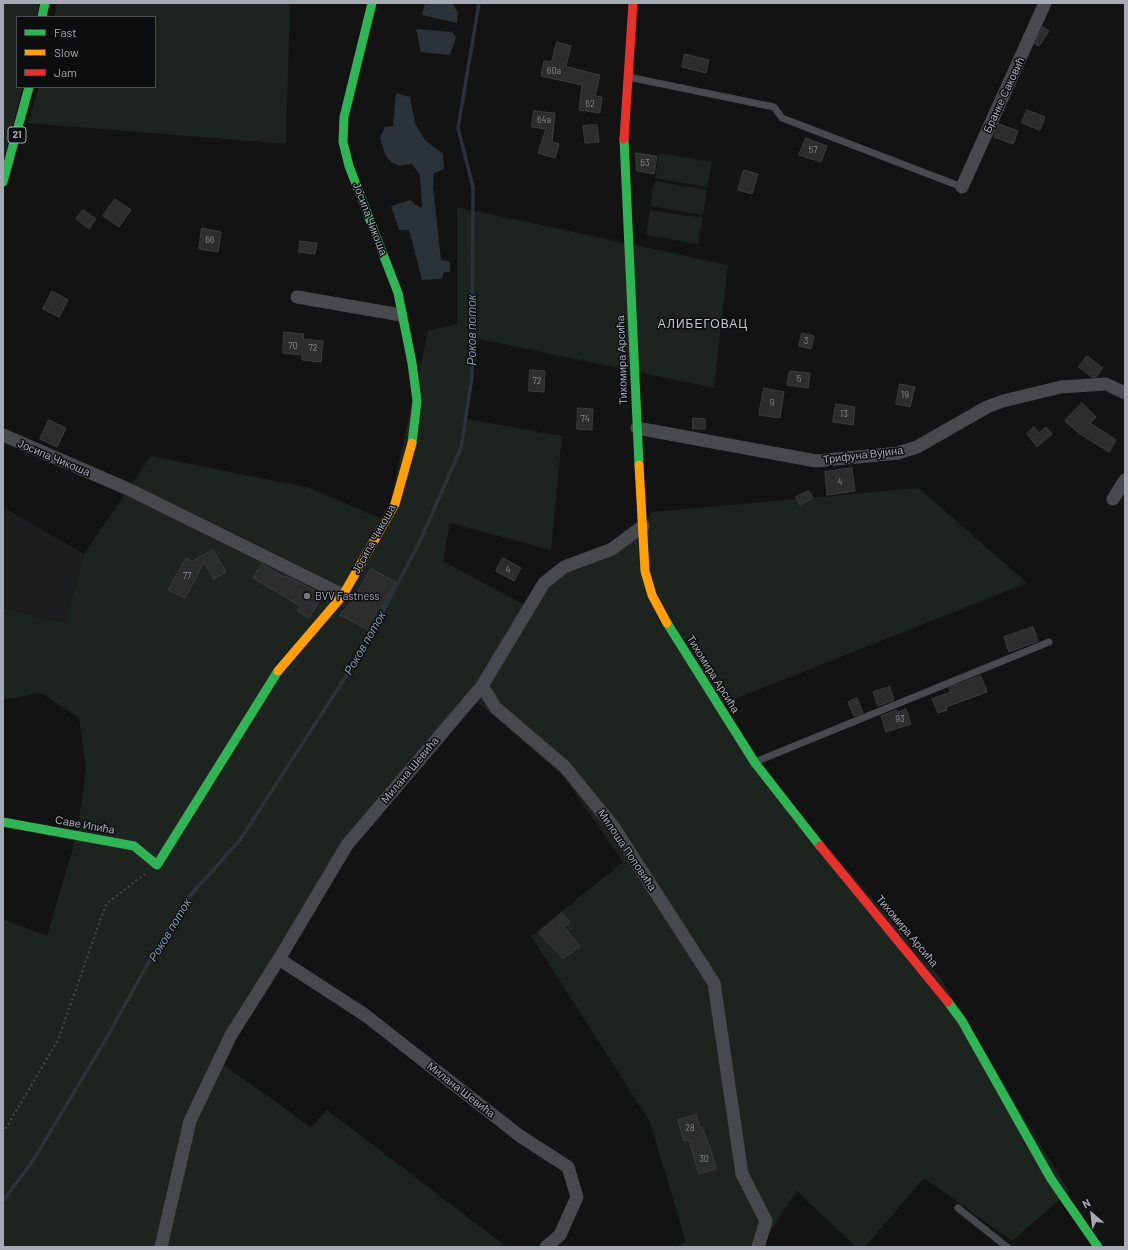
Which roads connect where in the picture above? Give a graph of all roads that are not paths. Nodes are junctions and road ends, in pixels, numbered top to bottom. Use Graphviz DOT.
graph roads {
  1 [pos="45,3"];
  2 [pos="372,3"];
  3 [pos="633,3"];
  4 [pos="1045,3"];
  5 [pos="42,16"];
  6 [pos="628,77"];
  7 [pos="29,88"];
  8 [pos="3,182"];
  9 [pos="962,187"];
  10 [pos="297,297"];
  11 [pos="401,315"];
  12 [pos="1125,393"];
  13 [pos="637,428"];
  14 [pos="3,435"];
  15 [pos="1125,480"];
  16 [pos="1113,499"];
  17 [pos="643,526"];
  18 [pos="342,595"];
  19 [pos="1049,642"];
  20 [pos="482,686"];
  21 [pos="755,762"];
  22 [pos="3,822"];
  23 [pos="279,960"];
  24 [pos="958,1208"];
  25 [pos="161,1247"];
  26 [pos="546,1247"];
  27 [pos="758,1247"];
  28 [pos="1007,1247"];
  29 [pos="1098,1247"];
  1 -- 5 [label="street"];
  2 -- 11 [label="street, Јосипа Чикоша"];
  3 -- 6 [label="street, Тихомира Арсића"];
  4 -- 9 [label="street, Бранке Саковић"];
  6 -- 9 [label="lane"];
  6 -- 13 [label="street, Тихомира Арсића"];
  7 -- 8 [label="street, 21"];
  10 -- 11 [label="street"];
  11 -- 18 [label="street, Јосипа Чикоша"];
  12 -- 13 [label="street, Трифуна Вујина"];
  13 -- 17 [label="street, Тихомира Арсића"];
  14 -- 18 [label="street, Јосипа Чикоша"];
  15 -- 16 [label="street"];
  17 -- 20 [label="street"];
  17 -- 21 [label="street, Тихомира Арсића"];
  18 -- 22 [label="street, Саве Ипића"];
  19 -- 21 [label="lane"];
  20 -- 23 [label="street, Милана Шевића"];
  20 -- 27 [label="street, Милоша Поповића"];
  21 -- 29 [label="street, Тихомира Арсића"];
  23 -- 25 [label="street, Милана Шевића"];
  23 -- 26 [label="street, Милана Шевића"];
  24 -- 28 [label="lane"];
}
